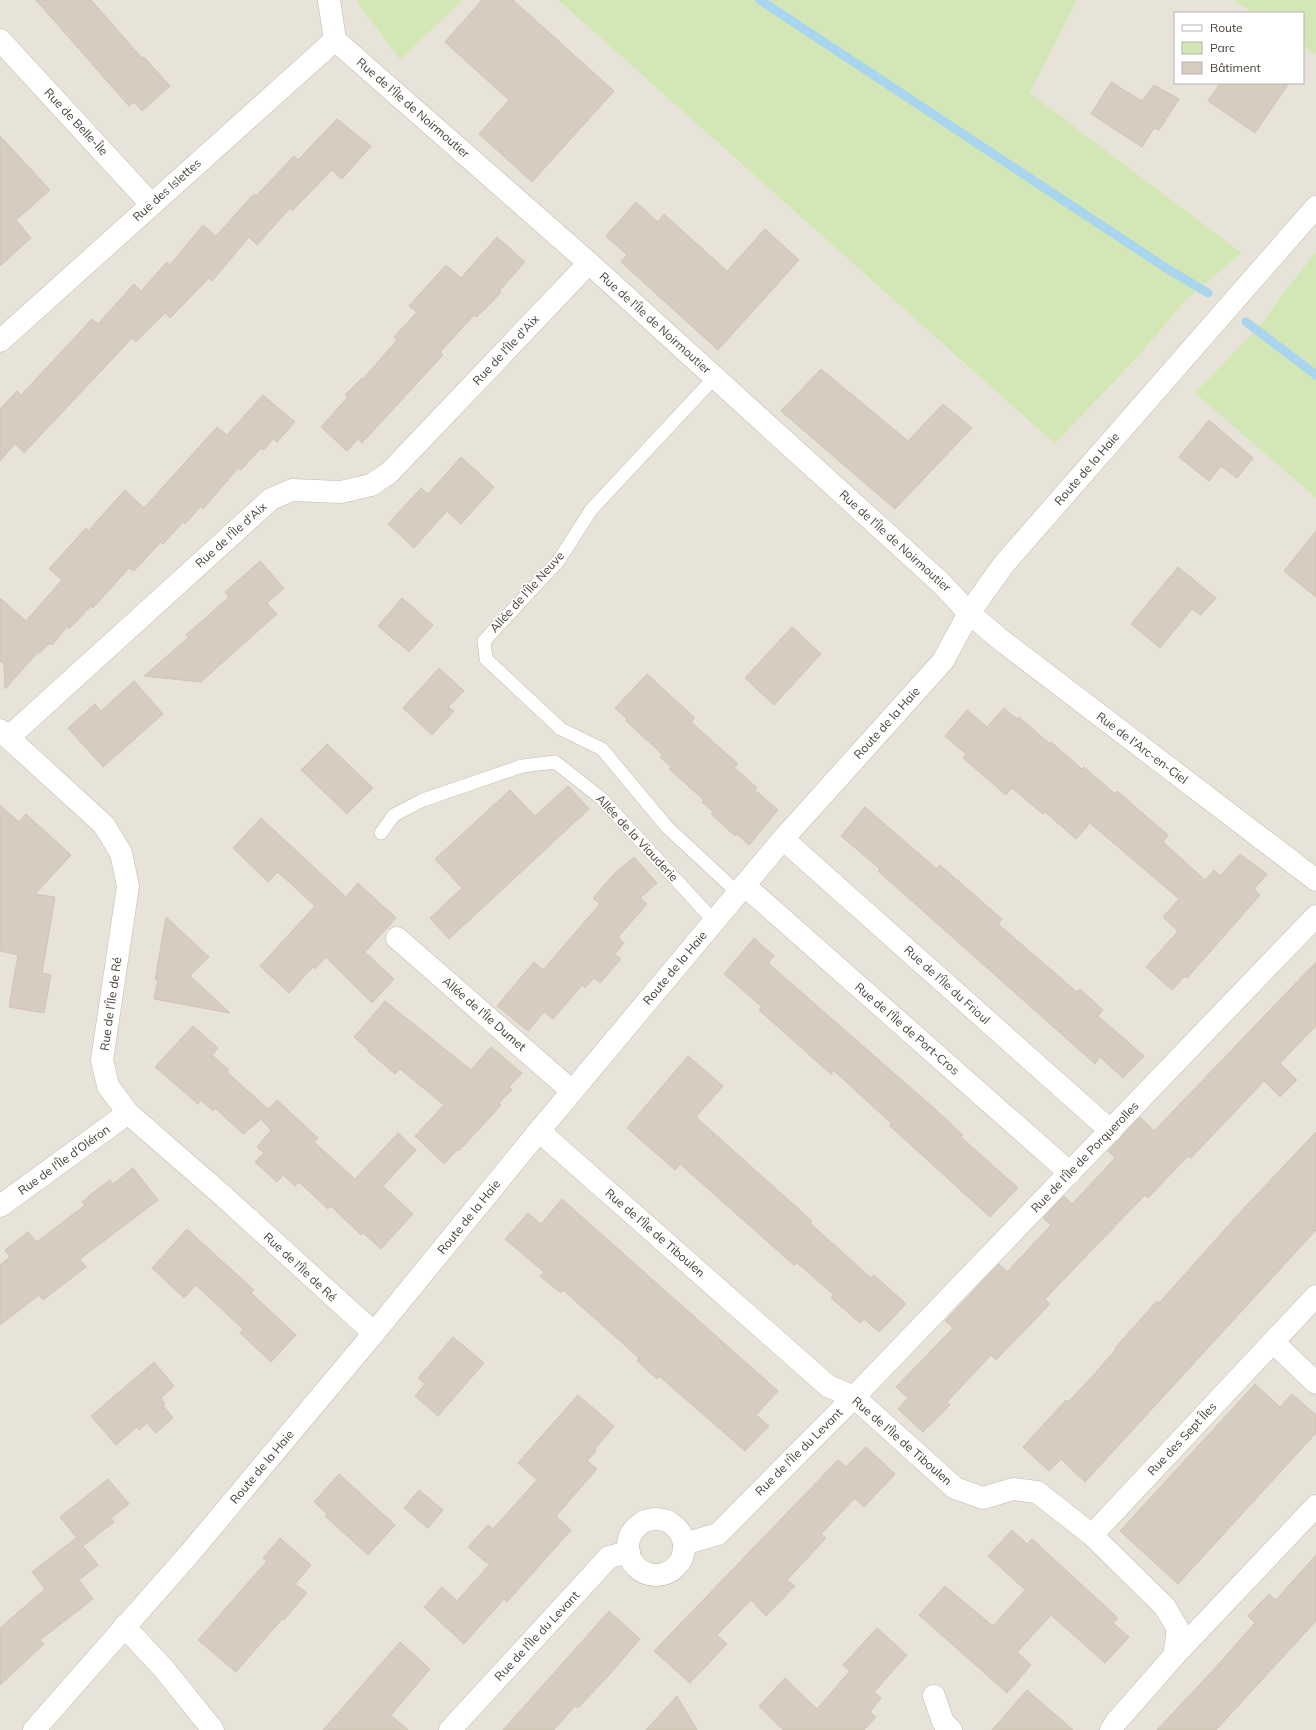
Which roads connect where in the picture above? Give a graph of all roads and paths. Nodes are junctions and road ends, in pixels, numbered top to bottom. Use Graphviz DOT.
graph roads {
  1 [pos="329,0"];
  2 [pos="0,40"];
  3 [pos="335,40"];
  4 [pos="152,204"];
  5 [pos="1316,207"];
  6 [pos="589,263"];
  7 [pos="0,341"];
  8 [pos="715,378"];
  9 [pos="969,613"];
  10 [pos="4,733"];
  11 [pos="381,833"];
  12 [pos="783,839"];
  13 [pos="1316,880"];
  14 [pos="741,889"];
  15 [pos="1316,916"];
  16 [pos="714,921"];
  17 [pos="397,938"];
  18 [pos="572,1091"];
  19 [pos="128,1113"];
  20 [pos="539,1131"];
  21 [pos="1111,1131"];
  22 [pos="1070,1173"];
  23 [pos="0,1206"];
  24 [pos="1316,1296"];
  25 [pos="374,1333"];
  26 [pos="1273,1342"];
  27 [pos="1316,1383"];
  28 [pos="854,1397"];
  29 [pos="1316,1506"];
  30 [pos="1092,1535"];
  31 [pos="684,1544"];
  32 [pos="629,1552"];
  33 [pos="124,1626"];
  34 [pos="1174,1656"];
  35 [pos="934,1696"];
  36 [pos="34,1730"];
  37 [pos="213,1730"];
  38 [pos="450,1730"];
  39 [pos="951,1730"];
  40 [pos="1111,1730"];
  1 -- 3 [label="street"];
  2 -- 4 [label="street, Rue de Belle-Île"];
  3 -- 4 [label="street, Rue des Islettes"];
  3 -- 6 [label="street, Rue de l'Île de Noirmoutier"];
  4 -- 7 [label="street, Rue des Islettes"];
  5 -- 9 [label="street, Route de la Haie"];
  6 -- 8 [label="street, Rue de l'Île de Noirmoutier"];
  6 -- 10 [label="street, Rue de l'Île d'Aix"];
  8 -- 9 [label="street, Rue de l'Île de Noirmoutier"];
  8 -- 14 [label="lane, Allée de l'Île Neuve"];
  9 -- 12 [label="street, Route de la Haie"];
  9 -- 13 [label="street, Rue de l'Arc-en-Ciel"];
  10 -- 19 [label="street, Rue de l'Île de Ré"];
  11 -- 16 [label="lane, Allée de la Viauderie"];
  12 -- 14 [label="street, Route de la Haie"];
  12 -- 21 [label="street, Rue de l'Île du Frioul"];
  14 -- 16 [label="street, Route de la Haie"];
  14 -- 22 [label="street, Rue de l'Île de Port-Cros"];
  15 -- 21 [label="street, Rue de l'Île de Porquerolles"];
  16 -- 18 [label="street, Route de la Haie"];
  17 -- 18 [label="street, Allée de l'Île Dumet"];
  18 -- 20 [label="street, Route de la Haie"];
  19 -- 23 [label="street, Rue de l'Île d'Oléron"];
  19 -- 25 [label="street, Rue de l'Île de Ré"];
  20 -- 25 [label="street, Route de la Haie"];
  20 -- 28 [label="street, Rue de l'Île de Tiboulen"];
  21 -- 22 [label="street, Rue de l'Île de Porquerolles"];
  22 -- 28 [label="street, Rue de l'Île de Porquerolles"];
  24 -- 26 [label="street, Rue des Sept Îles"];
  25 -- 33 [label="street, Route de la Haie"];
  26 -- 27 [label="street"];
  26 -- 30 [label="street, Rue des Sept Îles"];
  28 -- 30 [label="street, Rue de l'Île de Tiboulen"];
  28 -- 31 [label="street, Rue de l'Île du Levant"];
  29 -- 34 [label="street"];
  30 -- 34 [label="street, Rue de l'Île de Tiboulen"];
  31 -- 32 [label="street"];
  31 -- 32 [label="street"];
  32 -- 38 [label="street, Rue de l'Île du Levant"];
  33 -- 36 [label="street, Route de la Haie"];
  33 -- 37 [label="street"];
  34 -- 40 [label="street"];
  35 -- 39 [label="street"];
}
